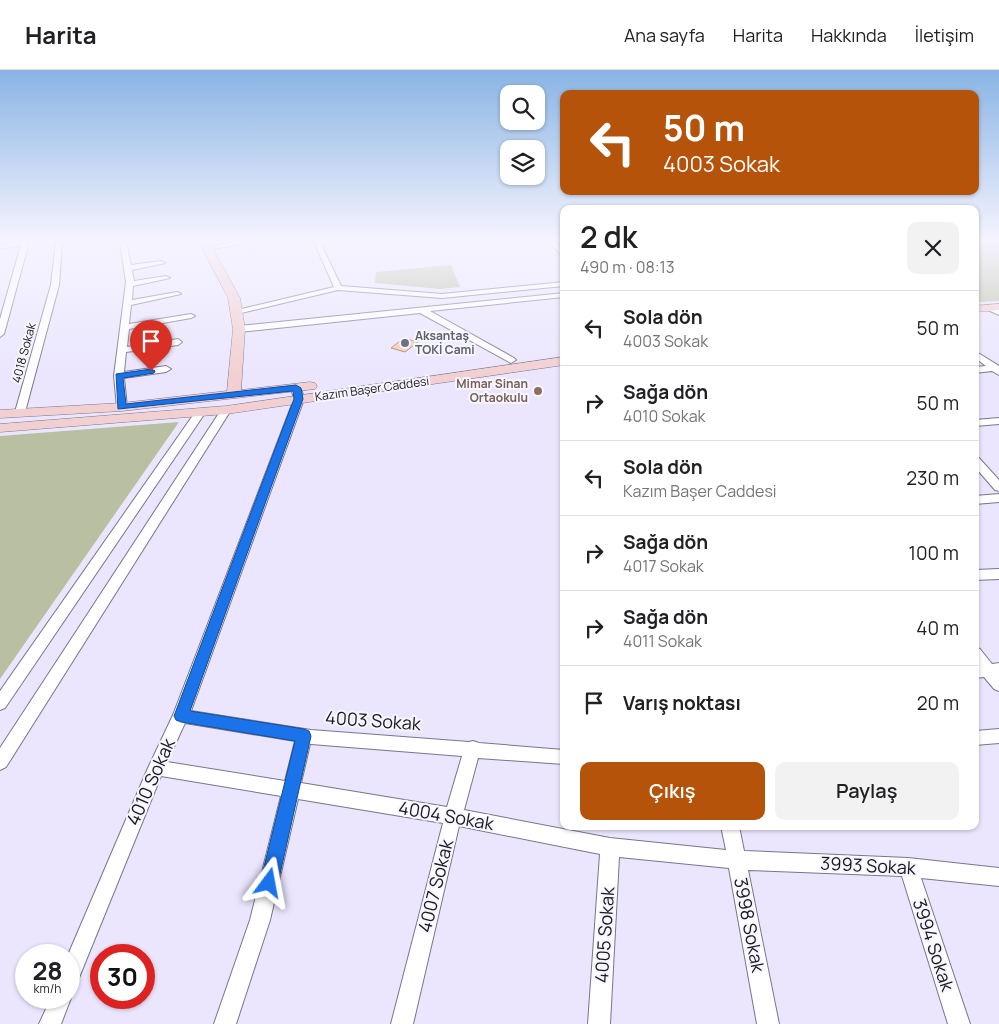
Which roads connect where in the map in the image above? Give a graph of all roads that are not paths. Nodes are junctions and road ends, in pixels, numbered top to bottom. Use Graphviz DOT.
graph roads {
  1 [pos="13,287"];
  2 [pos="55,287"];
  3 [pos="130,287"];
  4 [pos="228,287"];
  5 [pos="538,287"];
  6 [pos="338,288"];
  7 [pos="177,294"];
  8 [pos="560,295"];
  9 [pos="128,302"];
  10 [pos="979,303"];
  11 [pos="997,307"];
  12 [pos="979,309"];
  13 [pos="421,310"];
  14 [pos="236,313"];
  15 [pos="191,316"];
  16 [pos="125,327"];
  17 [pos="239,329"];
  18 [pos="0,334"];
  19 [pos="178,342"];
  20 [pos="122,350"];
  21 [pos="560,354"];
  22 [pos="979,357"];
  23 [pos="511,360"];
  24 [pos="560,361"];
  25 [pos="166,369"];
  26 [pos="979,370"];
  27 [pos="997,370"];
  28 [pos="119,376"];
  29 [pos="298,393"];
  30 [pos="234,394"];
  31 [pos="122,407"];
  32 [pos="226,410"];
  33 [pos="20,412"];
  34 [pos="200,413"];
  35 [pos="0,414"];
  36 [pos="999,421"];
  37 [pos="979,423"];
  38 [pos="0,428"];
  39 [pos="979,464"];
  40 [pos="999,487"];
  41 [pos="999,498"];
  42 [pos="979,500"];
  43 [pos="999,574"];
  44 [pos="979,575"];
  45 [pos="979,658"];
  46 [pos="988,670"];
  47 [pos="999,685"];
  48 [pos="0,703"];
  49 [pos="181,716"];
  50 [pos="304,736"];
  51 [pos="999,736"];
  52 [pos="979,738"];
  53 [pos="473,748"];
  54 [pos="560,757"];
  55 [pos="0,762"];
  56 [pos="156,768"];
  57 [pos="291,790"];
  58 [pos="453,816"];
  59 [pos="731,830"];
  60 [pos="610,847"];
  61 [pos="736,860"];
  62 [pos="908,867"];
  63 [pos="999,877"];
  64 [pos="80,951"];
  65 [pos="56,1009"];
  66 [pos="50,1024"];
  67 [pos="225,1024"];
  68 [pos="402,1024"];
  69 [pos="599,1024"];
  70 [pos="768,1024"];
  71 [pos="959,1024"];
  1 -- 18 [label="street"];
  2 -- 33 [label="street, 4018 Sokak"];
  3 -- 9 [label="street"];
  4 -- 14 [label="main road"];
  5 -- 6 [label="street"];
  6 -- 14 [label="street"];
  7 -- 9 [label="street"];
  8 -- 13 [label="street"];
  9 -- 16 [label="street"];
  10 -- 11 [label="main road"];
  11 -- 12 [label="main road"];
  13 -- 17 [label="street"];
  13 -- 23 [label="street"];
  14 -- 17 [label="main road"];
  15 -- 16 [label="street"];
  16 -- 20 [label="street"];
  17 -- 30 [label="main road"];
  19 -- 20 [label="street"];
  20 -- 28 [label="street"];
  21 -- 23 [label="main road, Kazım Başer Caddesi"];
  22 -- 27 [label="street"];
  23 -- 29 [label="main road, Kazım Başer Caddesi"];
  24 -- 29 [label="main road, Kazım Başer Caddesi"];
  25 -- 28 [label="street"];
  26 -- 27 [label="street"];
  28 -- 31 [label="street"];
  29 -- 30 [label="main road, Kazım Başer Caddesi"];
  29 -- 32 [label="main road, Kazım Başer Caddesi"];
  29 -- 49 [label="street, 4010 Sokak"];
  30 -- 31 [label="main road, Kazım Başer Caddesi"];
  31 -- 33 [label="main road, Kazım Başer Caddesi"];
  32 -- 34 [label="main road, Kazım Başer Caddesi"];
  32 -- 55 [label="street"];
  33 -- 35 [label="main road, Kazım Başer Caddesi"];
  34 -- 38 [label="main road, Kazım Başer Caddesi"];
  34 -- 48 [label="street"];
  36 -- 37 [label="street"];
  39 -- 40 [label="street"];
  41 -- 42 [label="street"];
  43 -- 44 [label="street"];
  45 -- 46 [label="street"];
  46 -- 47 [label="street"];
  49 -- 50 [label="street, 4003 Sokak"];
  49 -- 56 [label="street, 4010 Sokak"];
  50 -- 53 [label="street, 4003 Sokak"];
  50 -- 57 [label="street"];
  51 -- 52 [label="street"];
  53 -- 54 [label="street, 4003 Sokak"];
  53 -- 58 [label="street, 4007 Sokak"];
  56 -- 57 [label="street, 4004 Sokak"];
  56 -- 64 [label="street, 4010 Sokak"];
  57 -- 58 [label="street, 4004 Sokak"];
  57 -- 67 [label="street"];
  58 -- 60 [label="street, 4004 Sokak"];
  58 -- 68 [label="street, 4007 Sokak"];
  59 -- 61 [label="street, 3998 Sokak"];
  60 -- 61 [label="street, 4004 Sokak"];
  60 -- 69 [label="street, 4005 Sokak"];
  61 -- 62 [label="street, 3993 Sokak"];
  61 -- 70 [label="street, 3998 Sokak"];
  62 -- 63 [label="street, 3993 Sokak"];
  62 -- 71 [label="street, 3994 Sokak"];
  65 -- 66 [label="street"];
}
